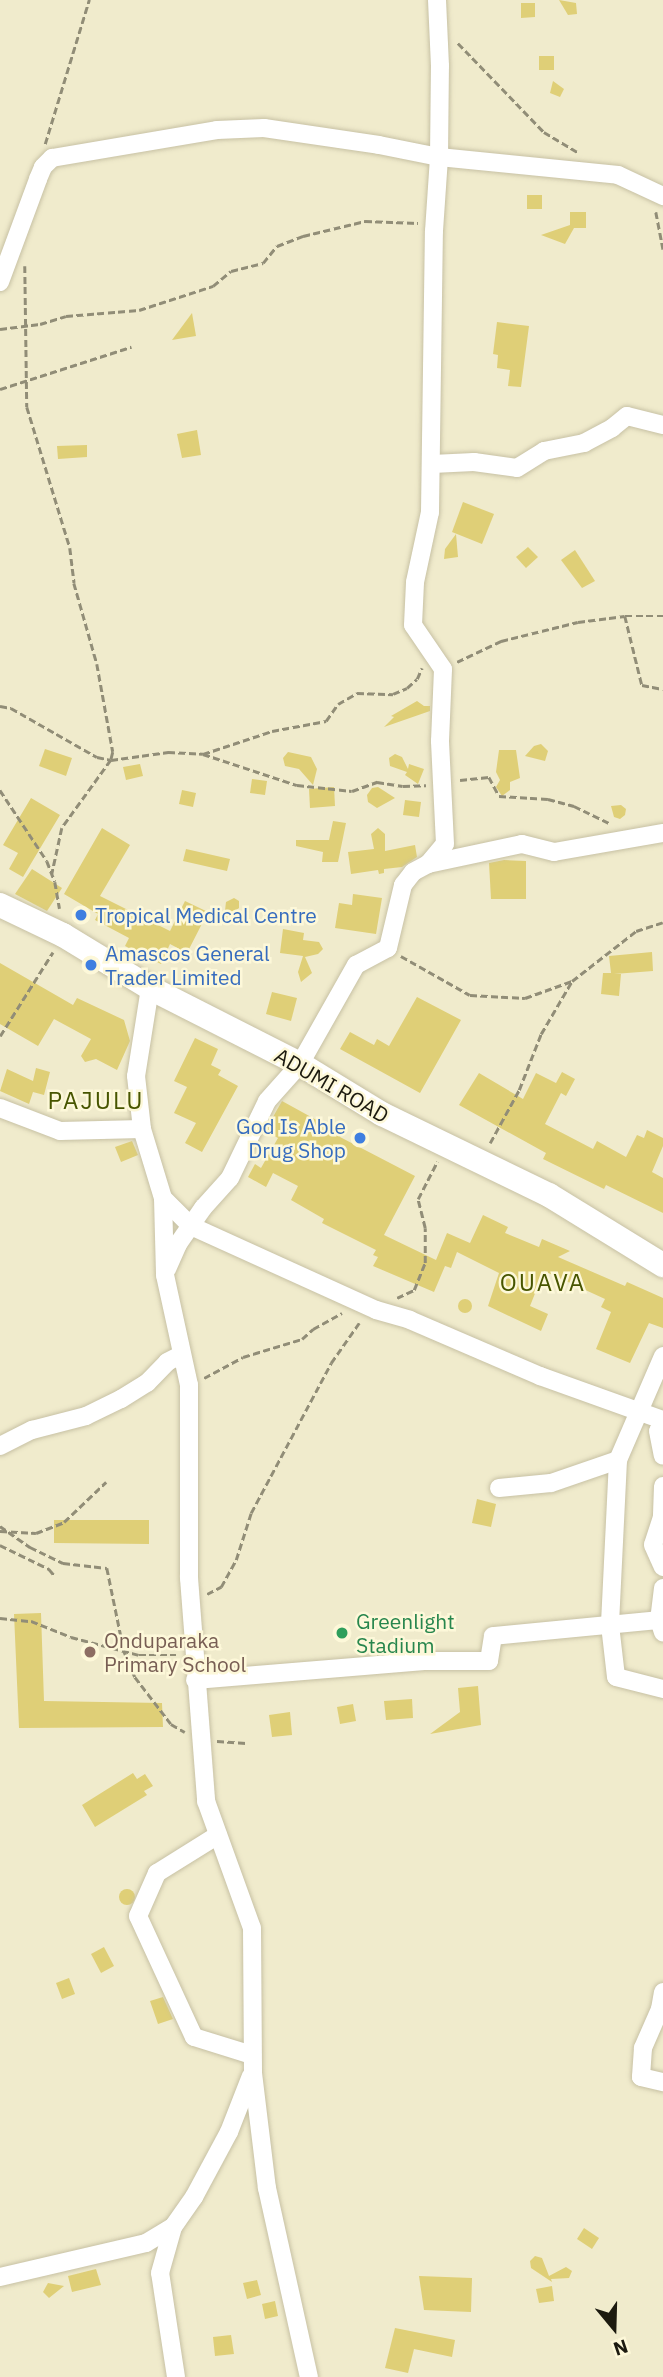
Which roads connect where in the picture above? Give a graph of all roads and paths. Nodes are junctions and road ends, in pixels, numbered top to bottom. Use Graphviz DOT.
graph roads {
  1 [pos="89,0"];
  2 [pos="437,0"];
  3 [pos="438,25"];
  4 [pos="45,145"];
  5 [pos="439,157"];
  6 [pos="586,157"];
  7 [pos="659,195"];
  8 [pos="433,231"];
  9 [pos="13,249"];
  10 [pos="663,249"];
  11 [pos="0,282"];
  12 [pos="26,325"];
  13 [pos="0,329"];
  14 [pos="131,348"];
  15 [pos="26,383"];
  16 [pos="0,389"];
  17 [pos="663,425"];
  18 [pos="432,464"];
  19 [pos="625,616"];
  20 [pos="663,617"];
  21 [pos="423,665"];
  22 [pos="443,669"];
  23 [pos="663,689"];
  24 [pos="0,706"];
  25 [pos="111,760"];
  26 [pos="0,790"];
  27 [pos="663,832"];
  28 [pos="428,864"];
  29 [pos="52,874"];
  30 [pos="0,905"];
  31 [pos="663,922"];
  32 [pos="63,935"];
  33 [pos="388,948"];
  34 [pos="572,981"];
  35 [pos="150,988"];
  36 [pos="0,1036"];
  37 [pos="300,1064"];
  38 [pos="0,1108"];
  39 [pos="142,1129"];
  40 [pos="446,1147"];
  41 [pos="479,1160"];
  42 [pos="163,1198"];
  43 [pos="191,1226"];
  44 [pos="663,1265"];
  45 [pos="165,1275"];
  46 [pos="376,1310"];
  47 [pos="181,1355"];
  48 [pos="663,1356"];
  49 [pos="189,1385"];
  50 [pos="639,1409"];
  51 [pos="663,1420"];
  52 [pos="663,1427"];
  53 [pos="0,1446"];
  54 [pos="663,1456"];
  55 [pos="618,1460"];
  56 [pos="106,1482"];
  57 [pos="663,1486"];
  58 [pos="499,1488"];
  59 [pos="0,1526"];
  60 [pos="0,1531"];
  61 [pos="0,1545"];
  62 [pos="663,1567"];
  63 [pos="54,1575"];
  64 [pos="663,1588"];
  65 [pos="190,1603"];
  66 [pos="0,1618"];
  67 [pos="610,1625"];
  68 [pos="661,1626"];
  69 [pos="124,1651"];
  70 [pos="194,1655"];
  71 [pos="195,1680"];
  72 [pos="663,1689"];
  73 [pos="199,1740"];
  74 [pos="246,1743"];
  75 [pos="218,1835"];
  76 [pos="663,1992"];
  77 [pos="253,2064"];
  78 [pos="663,2082"];
  79 [pos="173,2227"];
  80 [pos="0,2277"];
  81 [pos="176,2377"];
  82 [pos="309,2377"];
  1 -- 4 [label="path"];
  2 -- 3 [label="street"];
  3 -- 5 [label="street"];
  3 -- 6 [label="path"];
  5 -- 7 [label="street"];
  5 -- 8 [label="street"];
  5 -- 9 [label="street"];
  7 -- 10 [label="path"];
  8 -- 12 [label="path"];
  8 -- 18 [label="street"];
  9 -- 11 [label="street"];
  9 -- 12 [label="path"];
  12 -- 13 [label="path"];
  12 -- 15 [label="path"];
  14 -- 15 [label="path"];
  15 -- 16 [label="path"];
  15 -- 25 [label="path"];
  17 -- 18 [label="street"];
  18 -- 22 [label="street"];
  19 -- 20 [label="path"];
  19 -- 22 [label="path"];
  19 -- 23 [label="path"];
  21 -- 25 [label="path"];
  22 -- 28 [label="street"];
  24 -- 25 [label="path"];
  25 -- 29 [label="path"];
  26 -- 29 [label="path"];
  27 -- 28 [label="street"];
  28 -- 33 [label="street"];
  29 -- 32 [label="path"];
  30 -- 32 [label="main road, ADUMI ROAD"];
  31 -- 34 [label="path"];
  32 -- 35 [label="main road, ADUMI ROAD"];
  32 -- 36 [label="path"];
  33 -- 34 [label="path"];
  33 -- 37 [label="street"];
  34 -- 41 [label="path"];
  35 -- 37 [label="main road, ADUMI ROAD"];
  35 -- 39 [label="street"];
  37 -- 40 [label="main road, ADUMI ROAD"];
  37 -- 43 [label="street"];
  38 -- 39 [label="street"];
  39 -- 42 [label="street"];
  40 -- 41 [label="main road, ADUMI ROAD"];
  40 -- 46 [label="path"];
  41 -- 44 [label="main road, ADUMI ROAD"];
  42 -- 43 [label="street"];
  42 -- 45 [label="street"];
  43 -- 45 [label="street"];
  43 -- 46 [label="street"];
  45 -- 47 [label="street"];
  46 -- 49 [label="path"];
  46 -- 50 [label="street"];
  46 -- 65 [label="path"];
  47 -- 49 [label="street"];
  47 -- 53 [label="street"];
  48 -- 50 [label="street"];
  49 -- 65 [label="street"];
  50 -- 51 [label="street"];
  50 -- 55 [label="street"];
  52 -- 54 [label="street"];
  55 -- 58 [label="street"];
  55 -- 67 [label="street"];
  56 -- 60 [label="path"];
  57 -- 62 [label="street"];
  59 -- 69 [label="path"];
  61 -- 63 [label="path"];
  64 -- 68 [label="street"];
  65 -- 70 [label="street"];
  66 -- 69 [label="path"];
  67 -- 68 [label="street"];
  67 -- 71 [label="street"];
  67 -- 72 [label="street"];
  69 -- 70 [label="path"];
  69 -- 73 [label="path"];
  70 -- 71 [label="street"];
  71 -- 73 [label="street"];
  73 -- 74 [label="path"];
  73 -- 75 [label="street"];
  75 -- 77 [label="street"];
  75 -- 77 [label="street"];
  76 -- 78 [label="street"];
  77 -- 79 [label="street"];
  77 -- 82 [label="street"];
  79 -- 80 [label="street"];
  79 -- 81 [label="street"];
}
